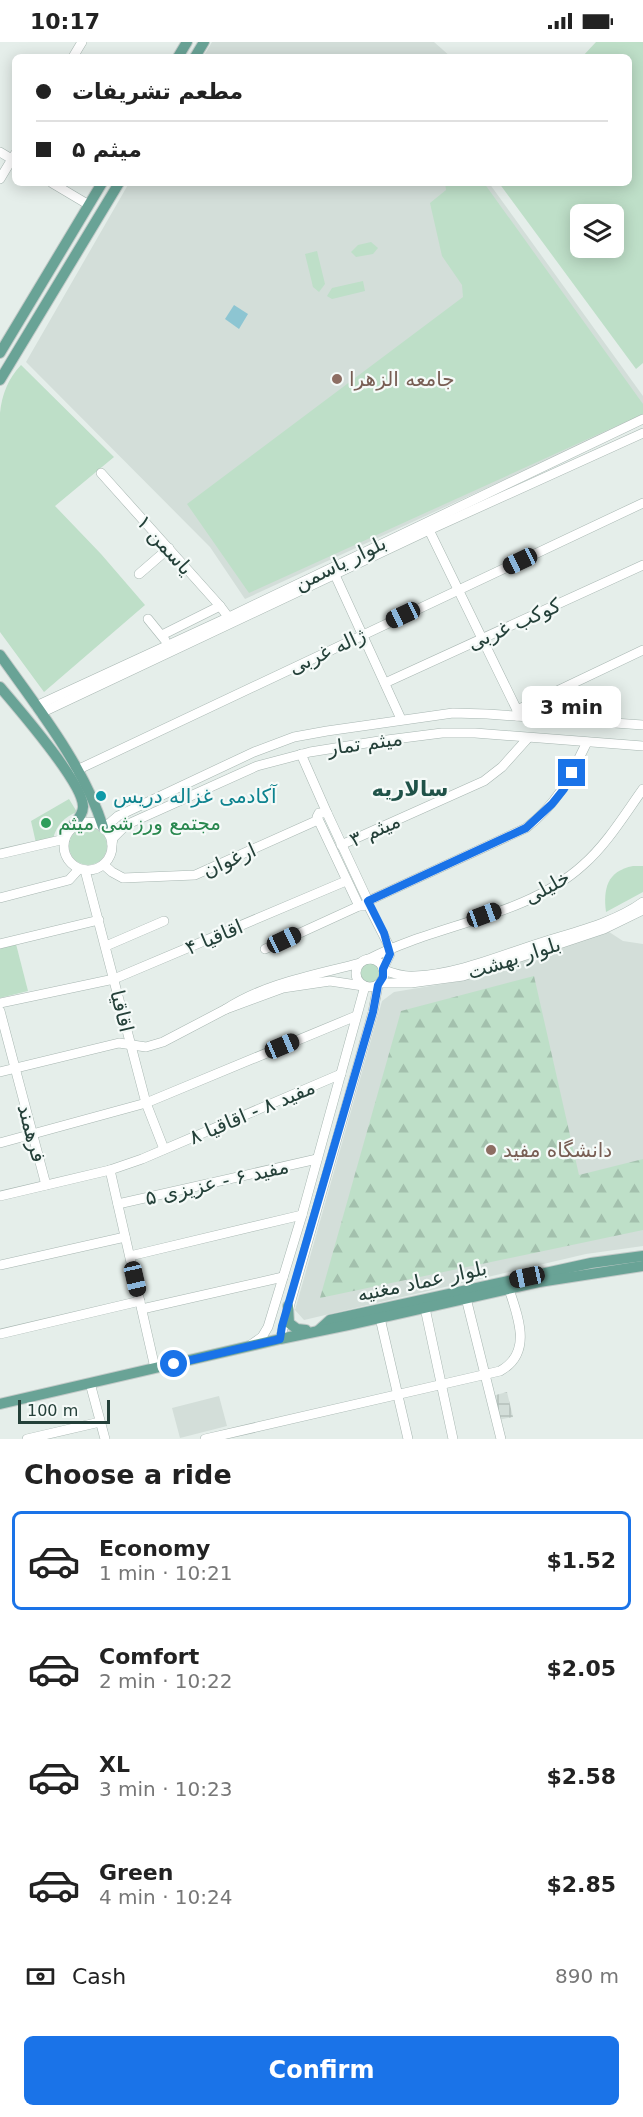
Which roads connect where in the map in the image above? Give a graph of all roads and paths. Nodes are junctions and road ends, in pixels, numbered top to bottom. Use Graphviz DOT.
graph roads {
  1 [pos="12,161"];
  2 [pos="0,179"];
  3 [pos="57,186"];
  4 [pos="100,186"];
  5 [pos="117,186"];
  6 [pos="89,205"];
  7 [pos="0,353"];
  8 [pos="0,380"];
  9 [pos="643,419"];
  10 [pos="643,433"];
  11 [pos="101,473"];
  12 [pos="643,503"];
  13 [pos="429,530"];
  14 [pos="168,548"];
  15 [pos="643,565"];
  16 [pos="139,574"];
  17 [pos="334,575"];
  18 [pos="458,590"];
  19 [pos="220,606"];
  20 [pos="148,619"];
  21 [pos="231,620"];
  22 [pos="363,634"];
  23 [pos="162,635"];
  24 [pos="483,638"];
  25 [pos="169,644"];
  26 [pos="643,650"];
  27 [pos="0,655"];
  28 [pos="385,683"];
  29 [pos="0,687"];
  30 [pos="52,703"];
  31 [pos="38,709"];
  32 [pos="517,713"];
  33 [pos="401,719"];
  34 [pos="643,727"];
  35 [pos="528,738"];
  36 [pos="587,742"];
  37 [pos="643,746"];
  38 [pos="301,754"];
  39 [pos="76,770"];
  40 [pos="642,790"];
  41 [pos="327,813"];
  42 [pos="318,820"];
  43 [pos="72,827"];
  44 [pos="104,828"];
  45 [pos="65,839"];
  46 [pos="112,844"];
  47 [pos="341,845"];
  48 [pos="0,854"];
  49 [pos="104,864"];
  50 [pos="82,870"];
  51 [pos="346,881"];
  52 [pos="0,898"];
  53 [pos="643,902"];
  54 [pos="365,903"];
  55 [pos="643,910"];
  56 [pos="99,920"];
  57 [pos="164,921"];
  58 [pos="0,944"];
  59 [pos="106,946"];
  60 [pos="390,948"];
  61 [pos="265,949"];
  62 [pos="365,961"];
  63 [pos="383,970"];
  64 [pos="114,979"];
  65 [pos="379,984"];
  66 [pos="364,986"];
  67 [pos="0,1002"];
  68 [pos="226,1009"];
  69 [pos="0,1011"];
  70 [pos="356,1016"];
  71 [pos="131,1045"];
  72 [pos="14,1068"];
  73 [pos="0,1072"];
  74 [pos="340,1074"];
  75 [pos="146,1103"];
  76 [pos="32,1135"];
  77 [pos="0,1143"];
  78 [pos="164,1149"];
  79 [pos="317,1159"];
  80 [pos="110,1170"];
  81 [pos="46,1185"];
  82 [pos="0,1196"];
  83 [pos="118,1204"];
  84 [pos="302,1215"];
  85 [pos="125,1237"];
  86 [pos="130,1256"];
  87 [pos="643,1256"];
  88 [pos="0,1265"];
  89 [pos="643,1266"];
  90 [pos="283,1277"];
  91 [pos="509,1289"];
  92 [pos="466,1298"];
  93 [pos="141,1305"];
  94 [pos="288,1306"];
  95 [pos="425,1308"];
  96 [pos="380,1318"];
  97 [pos="282,1326"];
  98 [pos="268,1327"];
  99 [pos="318,1330"];
  100 [pos="0,1334"];
  101 [pos="280,1339"];
  102 [pos="246,1347"];
  103 [pos="155,1368"];
  104 [pos="485,1375"];
  105 [pos="90,1383"];
  106 [pos="441,1384"];
  107 [pos="399,1395"];
  108 [pos="0,1404"];
  109 [pos="100,1422"];
  110 [pos="27,1439"];
  111 [pos="105,1439"];
  112 [pos="205,1439"];
  113 [pos="408,1439"];
  114 [pos="453,1439"];
  115 [pos="501,1439"];
  1 -- 2 [label="street"];
  3 -- 6 [label="street"];
  4 -- 6 [label="main road"];
  5 -- 8 [label="main road"];
  6 -- 7 [label="main road"];
  9 -- 21 [label="street, بلوار یاسمن"];
  10 -- 13 [label="street, بلوار یاسمن"];
  11 -- 14 [label="street, یاسمن ۱"];
  12 -- 18 [label="street, ژاله غربی"];
  13 -- 17 [label="street, بلوار یاسمن"];
  13 -- 18 [label="street"];
  14 -- 16 [label="street"];
  14 -- 19 [label="street, یاسمن ۱"];
  15 -- 24 [label="street, کوکب غربی"];
  17 -- 21 [label="street, بلوار یاسمن"];
  17 -- 22 [label="street"];
  18 -- 22 [label="street, ژاله غربی"];
  18 -- 24 [label="street"];
  19 -- 21 [label="street, یاسمن ۱"];
  19 -- 23 [label="street"];
  20 -- 23 [label="street"];
  21 -- 25 [label="street, بلوار یاسمن"];
  21 -- 30 [label="street, بلوار یاسمن"];
  22 -- 28 [label="street"];
  22 -- 39 [label="street, ژاله غربی"];
  23 -- 25 [label="street"];
  24 -- 28 [label="street, کوکب غربی"];
  24 -- 32 [label="street"];
  25 -- 30 [label="street, بلوار یاسمن"];
  26 -- 32 [label="street"];
  27 -- 31 [label="main road"];
  28 -- 33 [label="street"];
  29 -- 43 [label="main road"];
  30 -- 31 [label="street, بلوار یاسمن"];
  31 -- 39 [label="main road"];
  32 -- 33 [label="street, میثم تمار"];
  32 -- 34 [label="street, میثم تمار"];
  33 -- 44 [label="street, میثم تمار"];
  35 -- 36 [label="street, میثم تمار"];
  35 -- 38 [label="street, میثم تمار"];
  35 -- 47 [label="street, میثم ۳"];
  36 -- 37 [label="street, میثم تمار"];
  36 -- 54 [label="street"];
  38 -- 41 [label="street"];
  38 -- 46 [label="street, میثم تمار"];
  39 -- 44 [label="main road"];
  40 -- 60 [label="street, خلیلی"];
  41 -- 42 [label="street, ارغوان"];
  41 -- 47 [label="street"];
  42 -- 49 [label="street, ارغوان"];
  42 -- 51 [label="street"];
  43 -- 44 [label="street"];
  43 -- 45 [label="street"];
  44 -- 46 [label="street"];
  45 -- 48 [label="street"];
  45 -- 50 [label="street"];
  46 -- 49 [label="street"];
  47 -- 54 [label="street"];
  49 -- 50 [label="street"];
  50 -- 52 [label="street"];
  50 -- 56 [label="street, اقاقیا"];
  51 -- 54 [label="street"];
  51 -- 64 [label="street, اقاقیا ۴"];
  53 -- 63 [label="street, بلوار بهشت"];
  54 -- 60 [label="street"];
  54 -- 61 [label="street"];
  55 -- 65 [label="street, بلوار بهشت"];
  56 -- 58 [label="street"];
  56 -- 59 [label="street, اقاقیا"];
  57 -- 59 [label="street"];
  59 -- 64 [label="street, اقاقیا"];
  60 -- 62 [label="street, خلیلی"];
  60 -- 63 [label="street"];
  62 -- 63 [label="street"];
  62 -- 66 [label="street"];
  62 -- 68 [label="street, خلیلی"];
  63 -- 65 [label="street"];
  64 -- 67 [label="street, اقاقیا ۴"];
  64 -- 71 [label="street, اقاقیا"];
  65 -- 66 [label="street"];
  65 -- 94 [label="street"];
  66 -- 68 [label="street"];
  66 -- 70 [label="street"];
  68 -- 71 [label="street"];
  69 -- 72 [label="street, فرهمند"];
  70 -- 74 [label="street"];
  70 -- 75 [label="street"];
  71 -- 72 [label="street"];
  71 -- 75 [label="street, اقاقیا"];
  72 -- 73 [label="street"];
  72 -- 76 [label="street, فرهمند"];
  74 -- 78 [label="street, مفید ۸ - اقاقیا ۸"];
  74 -- 79 [label="street"];
  75 -- 76 [label="street"];
  75 -- 78 [label="street, اقاقیا"];
  76 -- 77 [label="street"];
  76 -- 81 [label="street, فرهمند"];
  78 -- 80 [label="street, مفید ۸ - اقاقیا ۸"];
  79 -- 83 [label="street, مفید ۶ - عزیزی ۵"];
  79 -- 84 [label="street"];
  80 -- 81 [label="street, مفید ۸ - اقاقیا ۸"];
  80 -- 83 [label="street"];
  81 -- 82 [label="street, مفید ۸ - اقاقیا ۸"];
  83 -- 85 [label="street"];
  84 -- 86 [label="street"];
  84 -- 90 [label="street"];
  85 -- 86 [label="street"];
  85 -- 88 [label="street"];
  86 -- 93 [label="street"];
  87 -- 99 [label="main road, بلوار عماد مغنیه"];
  89 -- 91 [label="main road"];
  90 -- 93 [label="street"];
  90 -- 98 [label="street"];
  91 -- 92 [label="main road"];
  91 -- 104 [label="street"];
  92 -- 95 [label="main road"];
  92 -- 104 [label="street"];
  93 -- 100 [label="street"];
  93 -- 103 [label="street"];
  94 -- 97 [label="street"];
  94 -- 99 [label="main road"];
  95 -- 96 [label="main road"];
  95 -- 106 [label="street"];
  96 -- 99 [label="main road"];
  96 -- 107 [label="street"];
  97 -- 98 [label="street"];
  97 -- 101 [label="street"];
  98 -- 102 [label="street"];
  99 -- 101 [label="main road"];
  101 -- 102 [label="main road"];
  102 -- 103 [label="main road"];
  103 -- 105 [label="main road"];
  104 -- 106 [label="street"];
  104 -- 115 [label="street"];
  105 -- 108 [label="main road"];
  105 -- 109 [label="street"];
  106 -- 107 [label="street"];
  106 -- 114 [label="street"];
  107 -- 112 [label="street"];
  107 -- 113 [label="street"];
  109 -- 110 [label="street"];
  109 -- 111 [label="street"];
}
